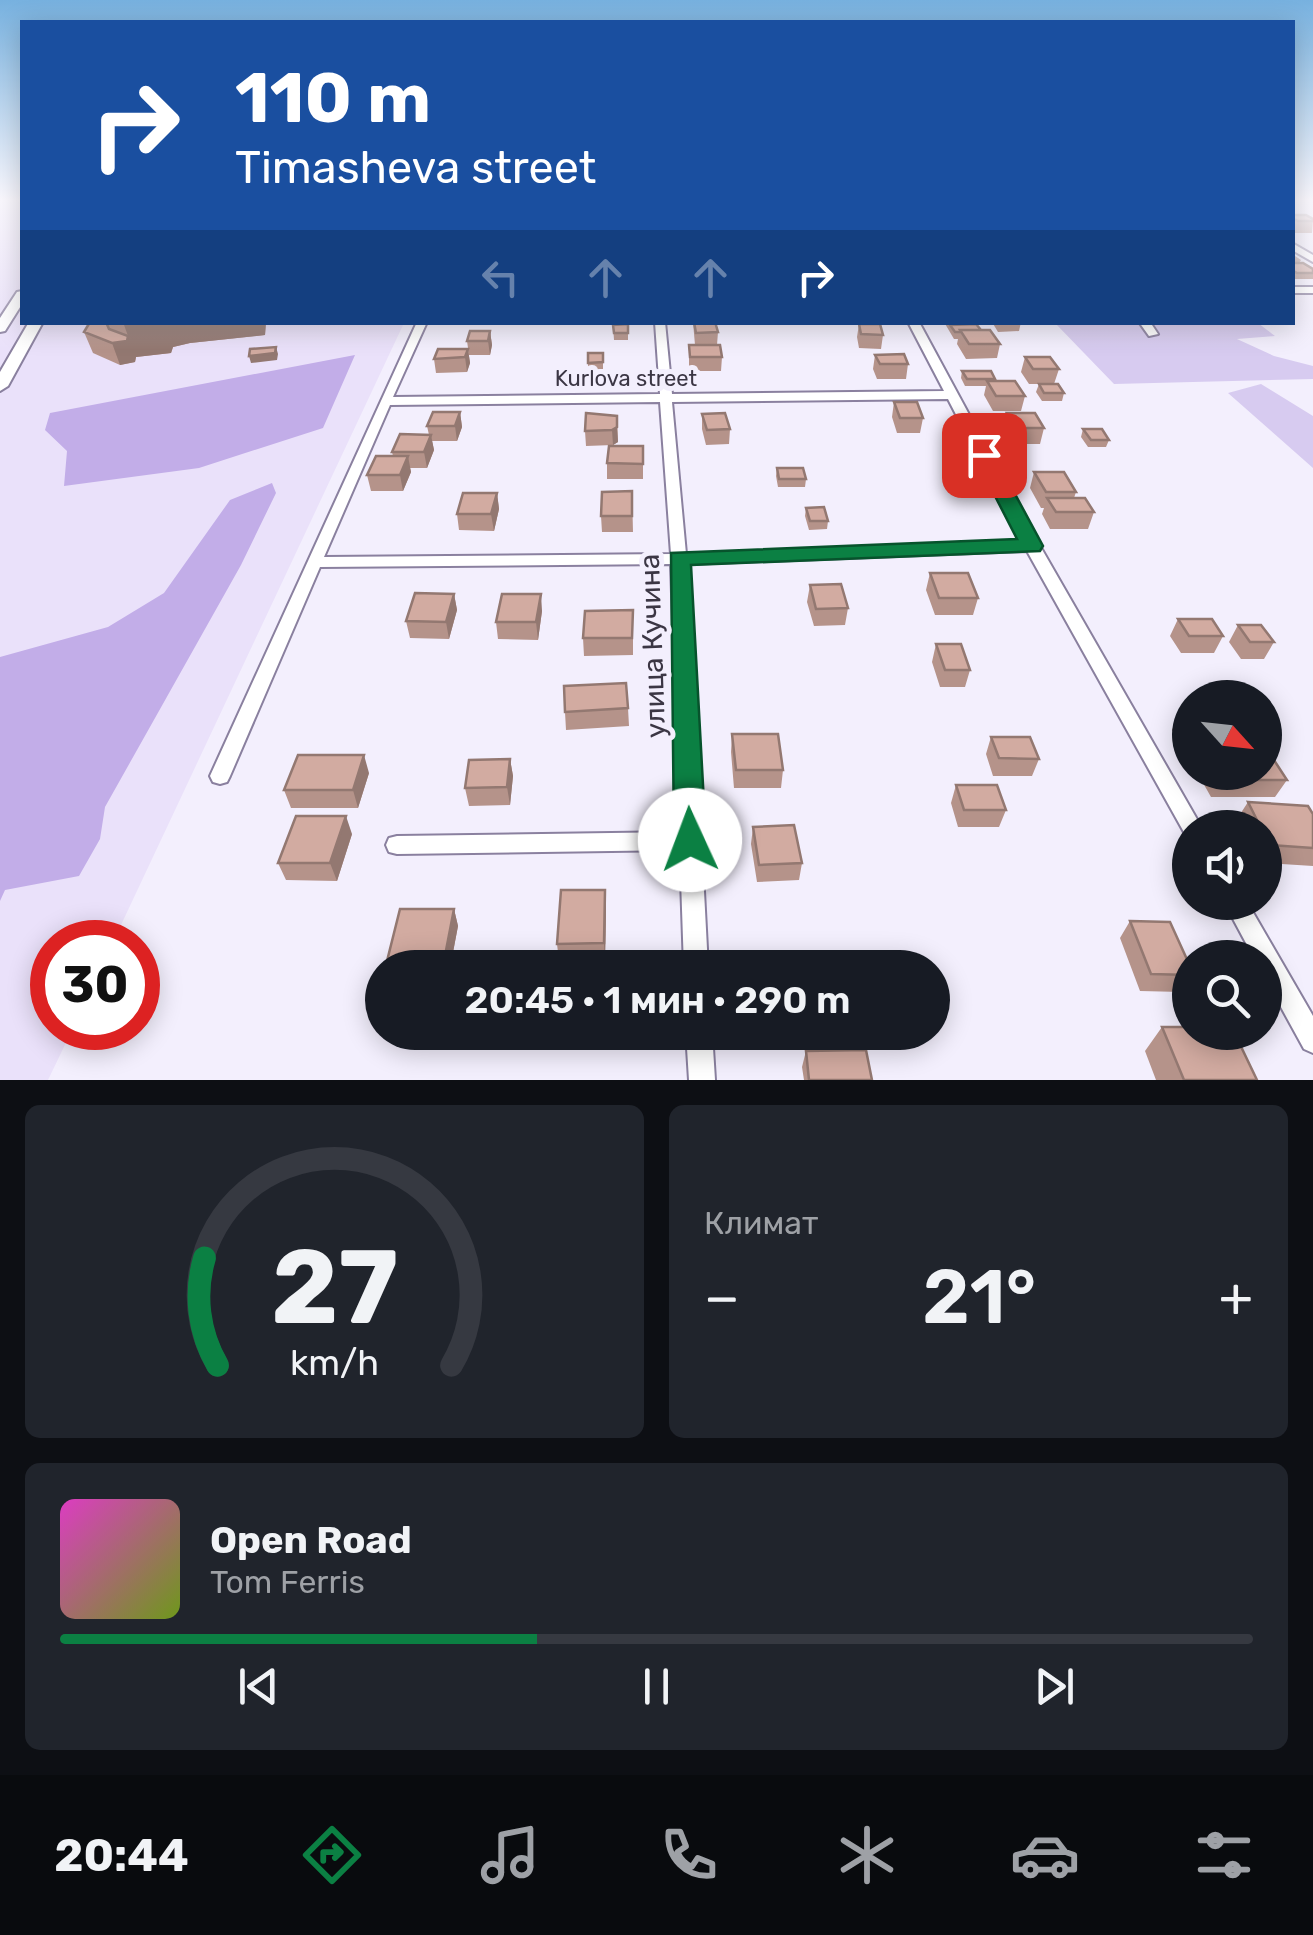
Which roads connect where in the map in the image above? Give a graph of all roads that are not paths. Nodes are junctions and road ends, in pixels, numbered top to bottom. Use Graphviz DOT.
graph roads {
  1 [pos="20,298"];
  2 [pos="34,325"];
  3 [pos="421,325"];
  4 [pos="660,325"];
  5 [pos="915,325"];
  6 [pos="1146,325"];
  7 [pos="0,328"];
  8 [pos="1153,334"];
  9 [pos="0,386"];
  10 [pos="952,395"];
  11 [pos="667,397"];
  12 [pos="385,401"];
  13 [pos="1032,546"];
  14 [pos="679,558"];
  15 [pos="314,562"];
  16 [pos="220,776"];
  17 [pos="1182,810"];
  18 [pos="690,840"];
  19 [pos="396,844"];
  20 [pos="1245,920"];
  21 [pos="695,950"];
  22 [pos="1313,1040"];
  23 [pos="701,1050"];
  24 [pos="702,1080"];
  1 -- 7 [label="street"];
  2 -- 9 [label="street"];
  3 -- 12 [label="street"];
  4 -- 11 [label="street, улица Кучина"];
  5 -- 10 [label="street"];
  6 -- 8 [label="street"];
  10 -- 11 [label="street, Kurlova street"];
  10 -- 13 [label="street"];
  11 -- 12 [label="street, Kurlova street"];
  11 -- 14 [label="street, улица Кучина"];
  12 -- 15 [label="street"];
  13 -- 14 [label="street"];
  13 -- 17 [label="street"];
  14 -- 15 [label="street"];
  14 -- 18 [label="street, улица Кучина"];
  15 -- 16 [label="street"];
  18 -- 19 [label="street"];
  18 -- 21 [label="street, улица Кучина"];
  20 -- 22 [label="street"];
  23 -- 24 [label="street"];
}
